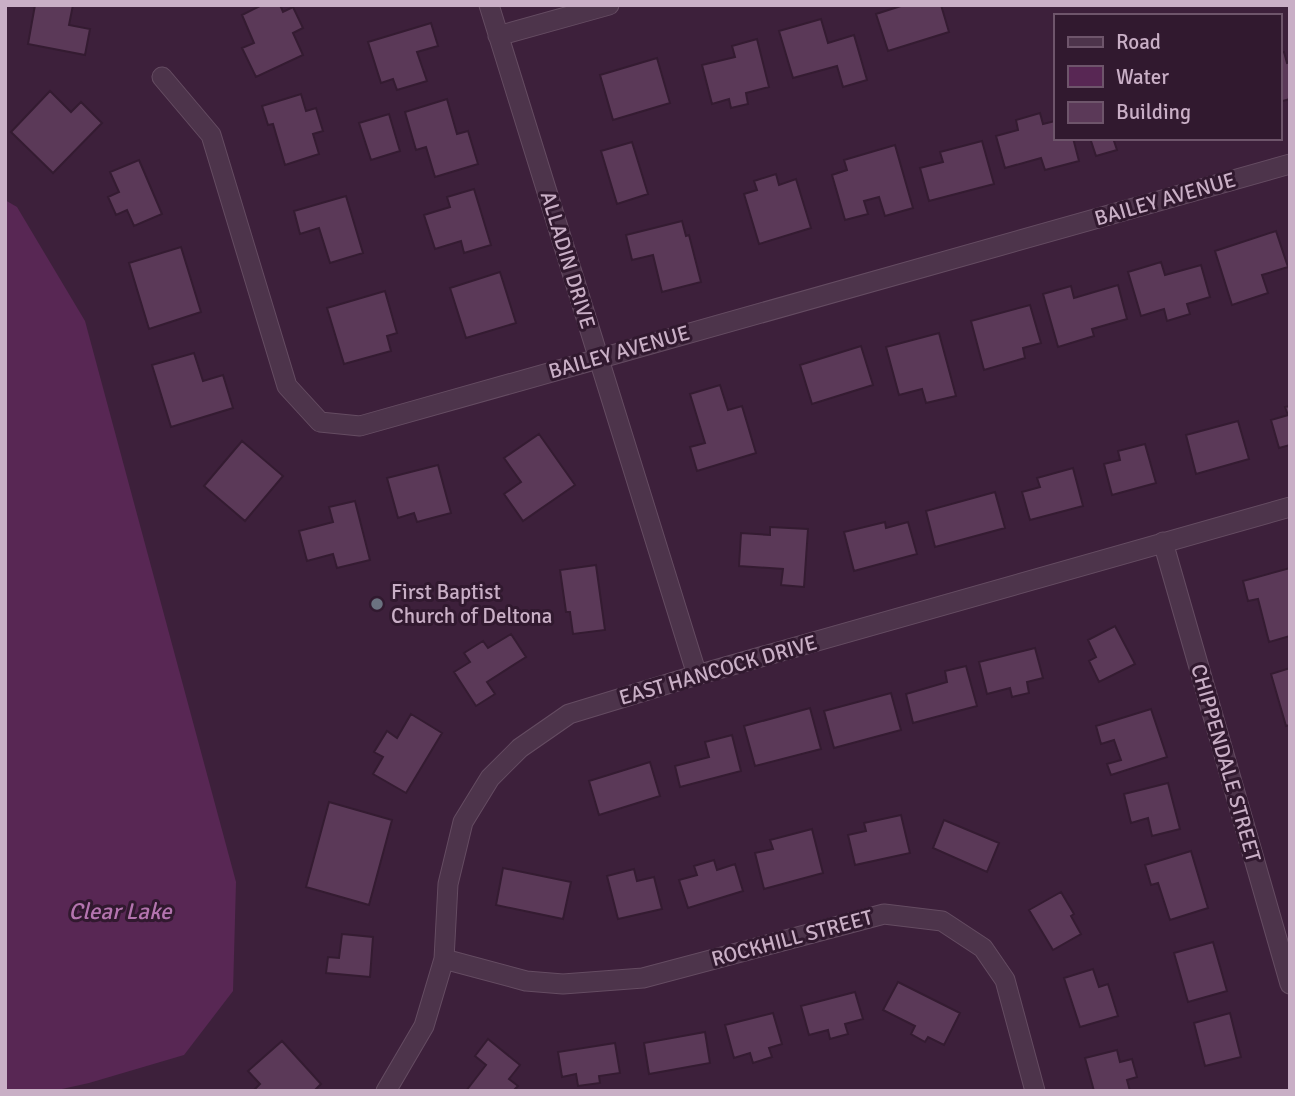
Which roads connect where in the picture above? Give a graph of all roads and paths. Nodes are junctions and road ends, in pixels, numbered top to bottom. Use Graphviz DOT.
graph roads {
  1 [pos="489,5"];
  2 [pos="609,5"];
  3 [pos="498,36"];
  4 [pos="162,77"];
  5 [pos="1290,164"];
  6 [pos="598,357"];
  7 [pos="1290,507"];
  8 [pos="1163,542"];
  9 [pos="697,675"];
  10 [pos="444,959"];
  11 [pos="1290,984"];
  12 [pos="386,1091"];
  13 [pos="1035,1091"];
  1 -- 3 [label="street, ALLADIN DRIVE"];
  2 -- 3 [label="street"];
  3 -- 6 [label="street, ALLADIN DRIVE"];
  4 -- 6 [label="street, BAILEY AVENUE"];
  5 -- 6 [label="street, BAILEY AVENUE"];
  6 -- 9 [label="street, ALLADIN DRIVE"];
  7 -- 8 [label="street, EAST HANCOCK DRIVE"];
  8 -- 9 [label="street, EAST HANCOCK DRIVE"];
  8 -- 11 [label="street, CHIPPENDALE STREET"];
  9 -- 10 [label="street, EAST HANCOCK DRIVE"];
  10 -- 12 [label="street, EAST HANCOCK DRIVE"];
  10 -- 13 [label="street, ROCKHILL STREET"];
}
